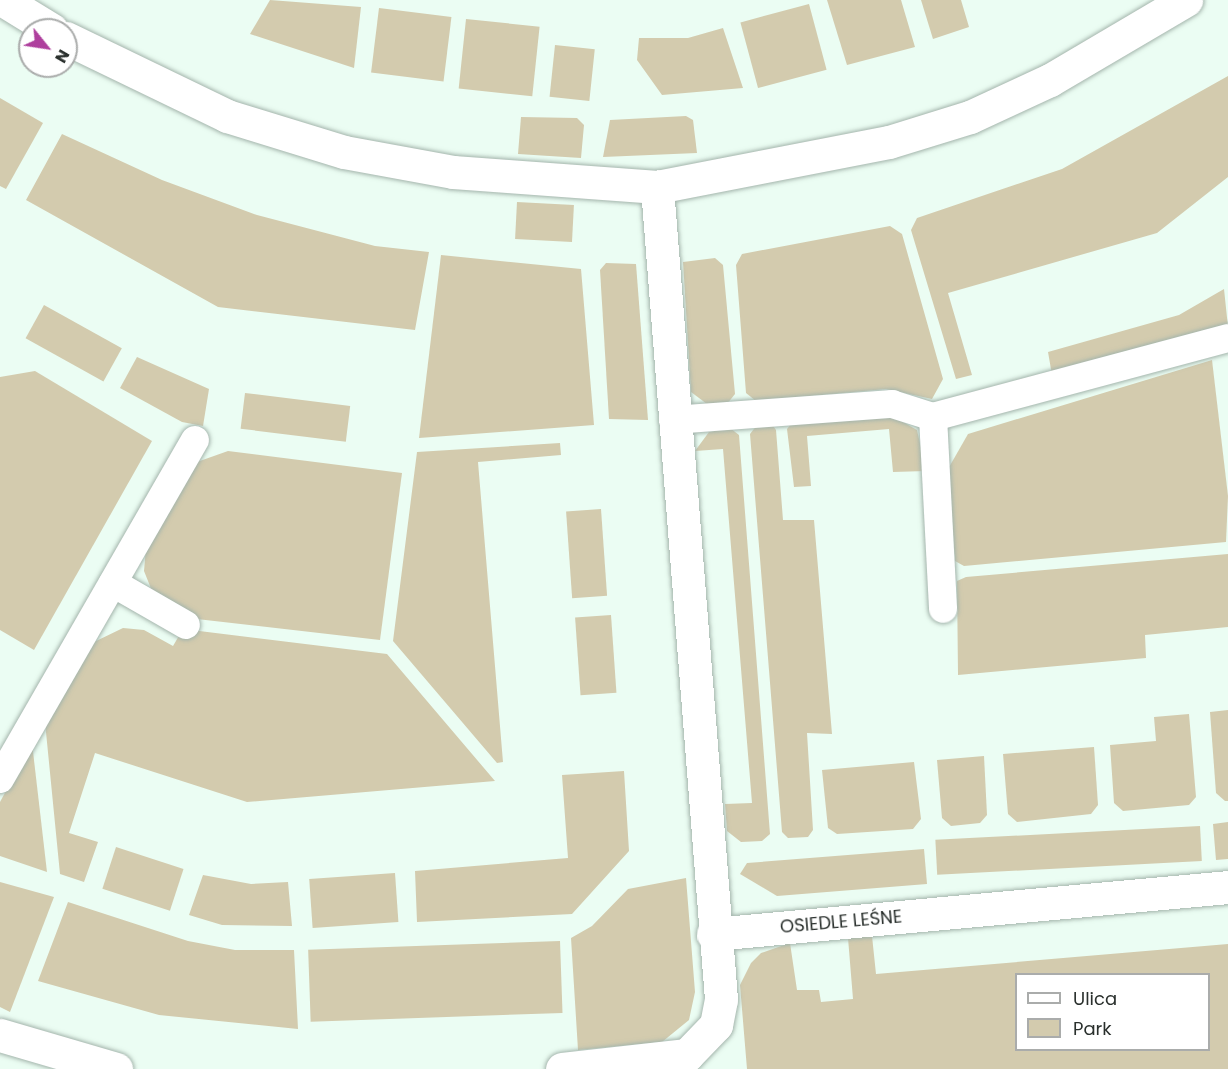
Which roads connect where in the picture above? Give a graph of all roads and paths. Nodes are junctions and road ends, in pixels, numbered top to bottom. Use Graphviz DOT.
graph roads {
  1 [pos="3,0"];
  2 [pos="1186,0"];
  3 [pos="32,18"];
  4 [pos="78,44"];
  5 [pos="657,187"];
  6 [pos="1228,338"];
  7 [pos="933,417"];
  8 [pos="673,420"];
  9 [pos="195,440"];
  10 [pos="113,583"];
  11 [pos="944,609"];
  12 [pos="186,625"];
  13 [pos="0,779"];
  14 [pos="1228,887"];
  15 [pos="713,934"];
  16 [pos="0,1035"];
  17 [pos="116,1069"];
  18 [pos="562,1069"];
  1 -- 3 [label="street"];
  2 -- 5 [label="street"];
  4 -- 5 [label="street"];
  5 -- 8 [label="street"];
  6 -- 7 [label="lane"];
  7 -- 8 [label="lane"];
  7 -- 11 [label="lane"];
  8 -- 15 [label="street"];
  9 -- 10 [label="lane"];
  10 -- 12 [label="lane"];
  10 -- 13 [label="lane"];
  14 -- 15 [label="street, OSIEDLE LEŚNE"];
  15 -- 18 [label="street"];
  16 -- 17 [label="street"];
}
